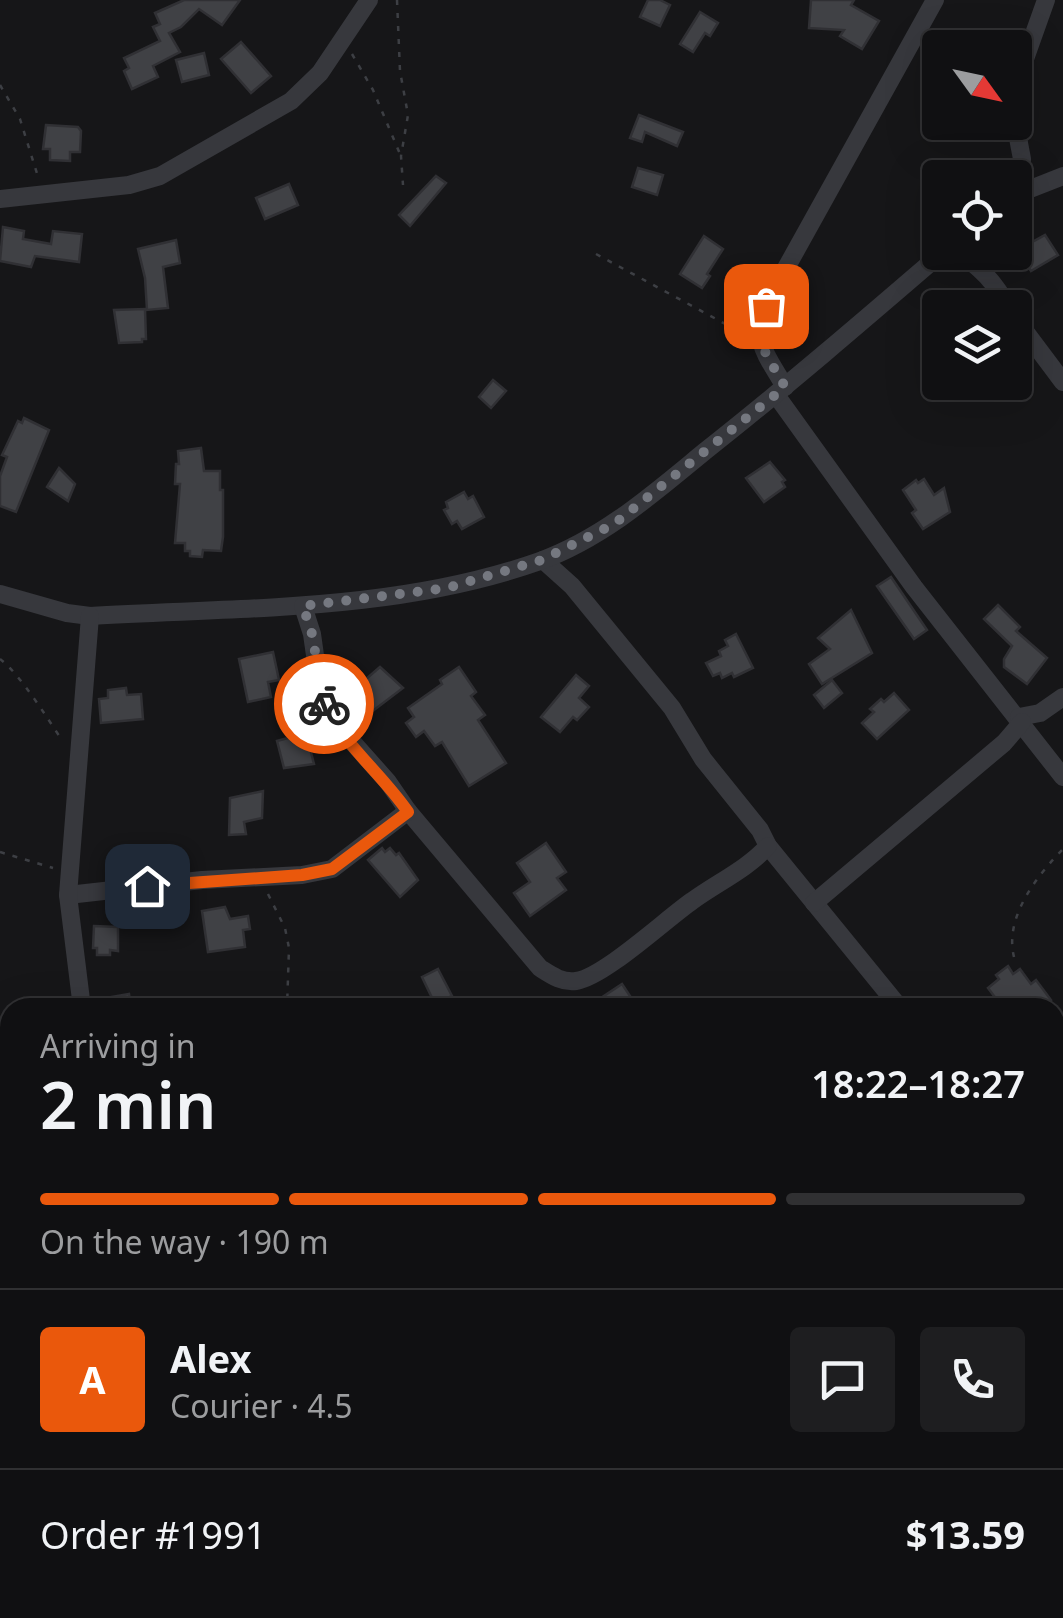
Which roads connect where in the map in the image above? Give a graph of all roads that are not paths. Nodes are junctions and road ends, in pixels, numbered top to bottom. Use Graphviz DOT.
graph roads {
  1 [pos="369,0"];
  2 [pos="935,0"];
  3 [pos="1046,0"];
  4 [pos="1032,39"];
  5 [pos="1063,176"];
  6 [pos="1032,188"];
  7 [pos="0,199"];
  8 [pos="922,270"];
  9 [pos="983,270"];
  10 [pos="999,290"];
  11 [pos="1032,341"];
  12 [pos="1063,382"];
  13 [pos="780,391"];
  14 [pos="542,560"];
  15 [pos="0,596"];
  16 [pos="303,606"];
  17 [pos="90,616"];
  18 [pos="1063,697"];
  19 [pos="1020,719"];
  20 [pos="1063,777"];
  21 [pos="408,812"];
  22 [pos="768,846"];
  23 [pos="68,895"];
  24 [pos="814,903"];
  25 [pos="81,998"];
  26 [pos="892,998"];
  1 -- 7 [label="street"];
  2 -- 13 [label="street"];
  3 -- 4 [label="street"];
  5 -- 6 [label="street"];
  8 -- 13 [label="street"];
  9 -- 10 [label="street"];
  11 -- 12 [label="street"];
  13 -- 14 [label="street"];
  13 -- 19 [label="street"];
  14 -- 16 [label="street"];
  14 -- 22 [label="street"];
  15 -- 17 [label="street"];
  16 -- 17 [label="street"];
  16 -- 21 [label="street"];
  17 -- 23 [label="street"];
  18 -- 19 [label="street"];
  19 -- 20 [label="street"];
  19 -- 24 [label="street"];
  21 -- 22 [label="street"];
  21 -- 23 [label="street"];
  22 -- 24 [label="street"];
  23 -- 25 [label="street"];
  24 -- 26 [label="street"];
}
